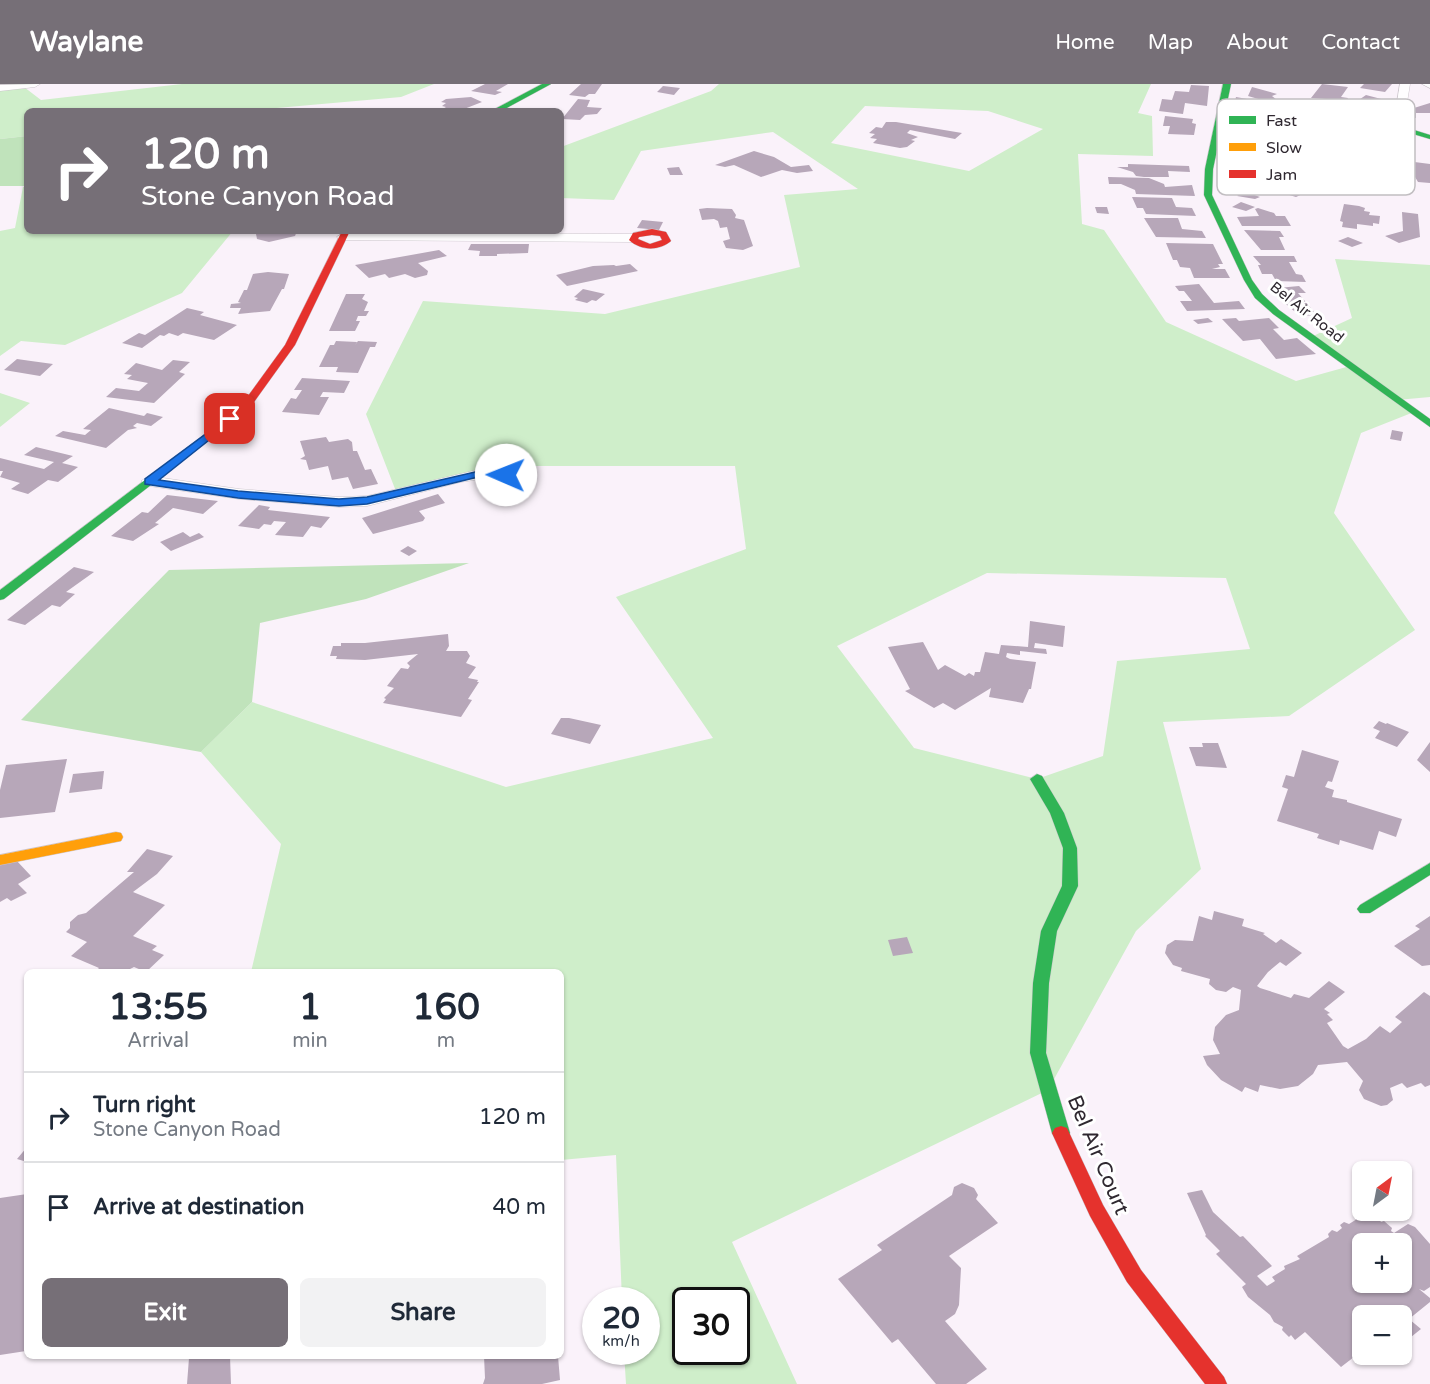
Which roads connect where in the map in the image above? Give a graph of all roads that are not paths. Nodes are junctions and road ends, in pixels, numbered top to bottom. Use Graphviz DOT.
graph roads {
  1 [pos="35,84"];
  2 [pos="547,84"];
  3 [pos="1227,84"];
  4 [pos="1405,84"];
  5 [pos="0,88"];
  6 [pos="1224,99"];
  7 [pos="1403,99"];
  8 [pos="501,108"];
  9 [pos="1217,131"];
  10 [pos="1415,133"];
  11 [pos="1430,138"];
  12 [pos="345,234"];
  13 [pos="633,238"];
  14 [pos="1430,424"];
  15 [pos="488,473"];
  16 [pos="149,482"];
  17 [pos="0,596"];
  18 [pos="1037,779"];
  19 [pos="116,837"];
  20 [pos="0,860"];
  21 [pos="1430,868"];
  22 [pos="1365,909"];
  23 [pos="1217,1384"];
  1 -- 5 [label="street"];
  2 -- 8 [label="street"];
  3 -- 6 [label="street, Bel Air Road"];
  4 -- 7 [label="street"];
  9 -- 14 [label="street, Bel Air Road"];
  10 -- 11 [label="street"];
  12 -- 13 [label="street"];
  12 -- 16 [label="street"];
  15 -- 16 [label="street"];
  16 -- 17 [label="street"];
  18 -- 23 [label="street, Bel Air Court"];
  19 -- 20 [label="street"];
  21 -- 22 [label="street"];
}
